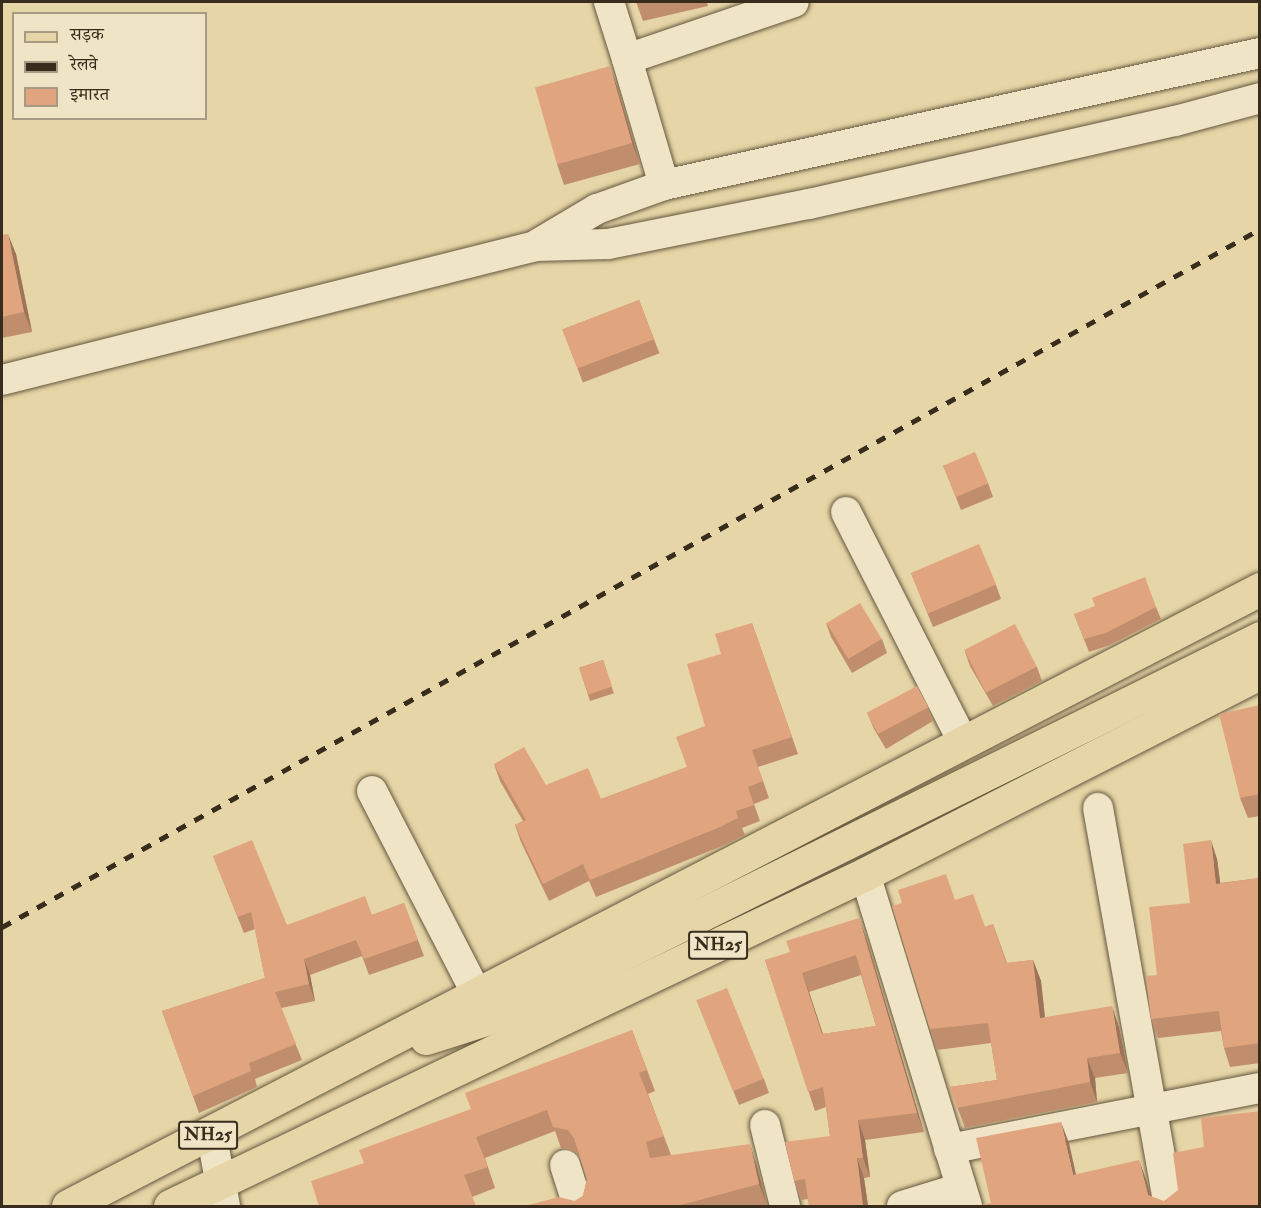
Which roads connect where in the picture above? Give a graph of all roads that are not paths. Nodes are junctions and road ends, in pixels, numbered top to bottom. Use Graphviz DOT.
graph roads {
  1 [pos="609,2"];
  2 [pos="794,2"];
  3 [pos="1260,53"];
  4 [pos="627,59"];
  5 [pos="1260,98"];
  6 [pos="664,185"];
  7 [pos="536,246"];
  8 [pos="2,380"];
  9 [pos="846,512"];
  10 [pos="1260,589"];
  11 [pos="1260,638"];
  12 [pos="1260,673"];
  13 [pos="962,740"];
  14 [pos="372,791"];
  15 [pos="1098,808"];
  16 [pos="866,874"];
  17 [pos="489,1004"];
  18 [pos="1260,1088"];
  19 [pos="413,1093"];
  20 [pos="1154,1110"];
  21 [pos="765,1125"];
  22 [pos="211,1133"];
  23 [pos="949,1149"];
  24 [pos="565,1165"];
  25 [pos="223,1194"];
  26 [pos="964,1197"];
  27 [pos="68,1206"];
  28 [pos="170,1206"];
  29 [pos="578,1206"];
  30 [pos="785,1206"];
  31 [pos="902,1206"];
  32 [pos="1168,1206"];
  1 -- 4 [label="street"];
  2 -- 4 [label="street"];
  3 -- 6 [label="street"];
  4 -- 6 [label="street"];
  5 -- 7 [label="street"];
  6 -- 7 [label="street"];
  7 -- 8 [label="street"];
  9 -- 13 [label="street"];
  10 -- 13 [label="main road"];
  11 -- 17 [label="main road"];
  12 -- 16 [label="main road, NH25"];
  13 -- 17 [label="main road"];
  14 -- 17 [label="street"];
  15 -- 20 [label="street"];
  16 -- 19 [label="main road, NH25"];
  16 -- 23 [label="street"];
  17 -- 19 [label="main road"];
  17 -- 22 [label="main road, NH25"];
  18 -- 20 [label="street"];
  19 -- 25 [label="main road, NH25"];
  20 -- 23 [label="street"];
  20 -- 32 [label="street"];
  21 -- 30 [label="street"];
  22 -- 25 [label="street"];
  22 -- 27 [label="main road, NH25"];
  23 -- 26 [label="street"];
  24 -- 29 [label="street"];
  25 -- 28 [label="main road, NH25"];
  26 -- 31 [label="street"];
}
